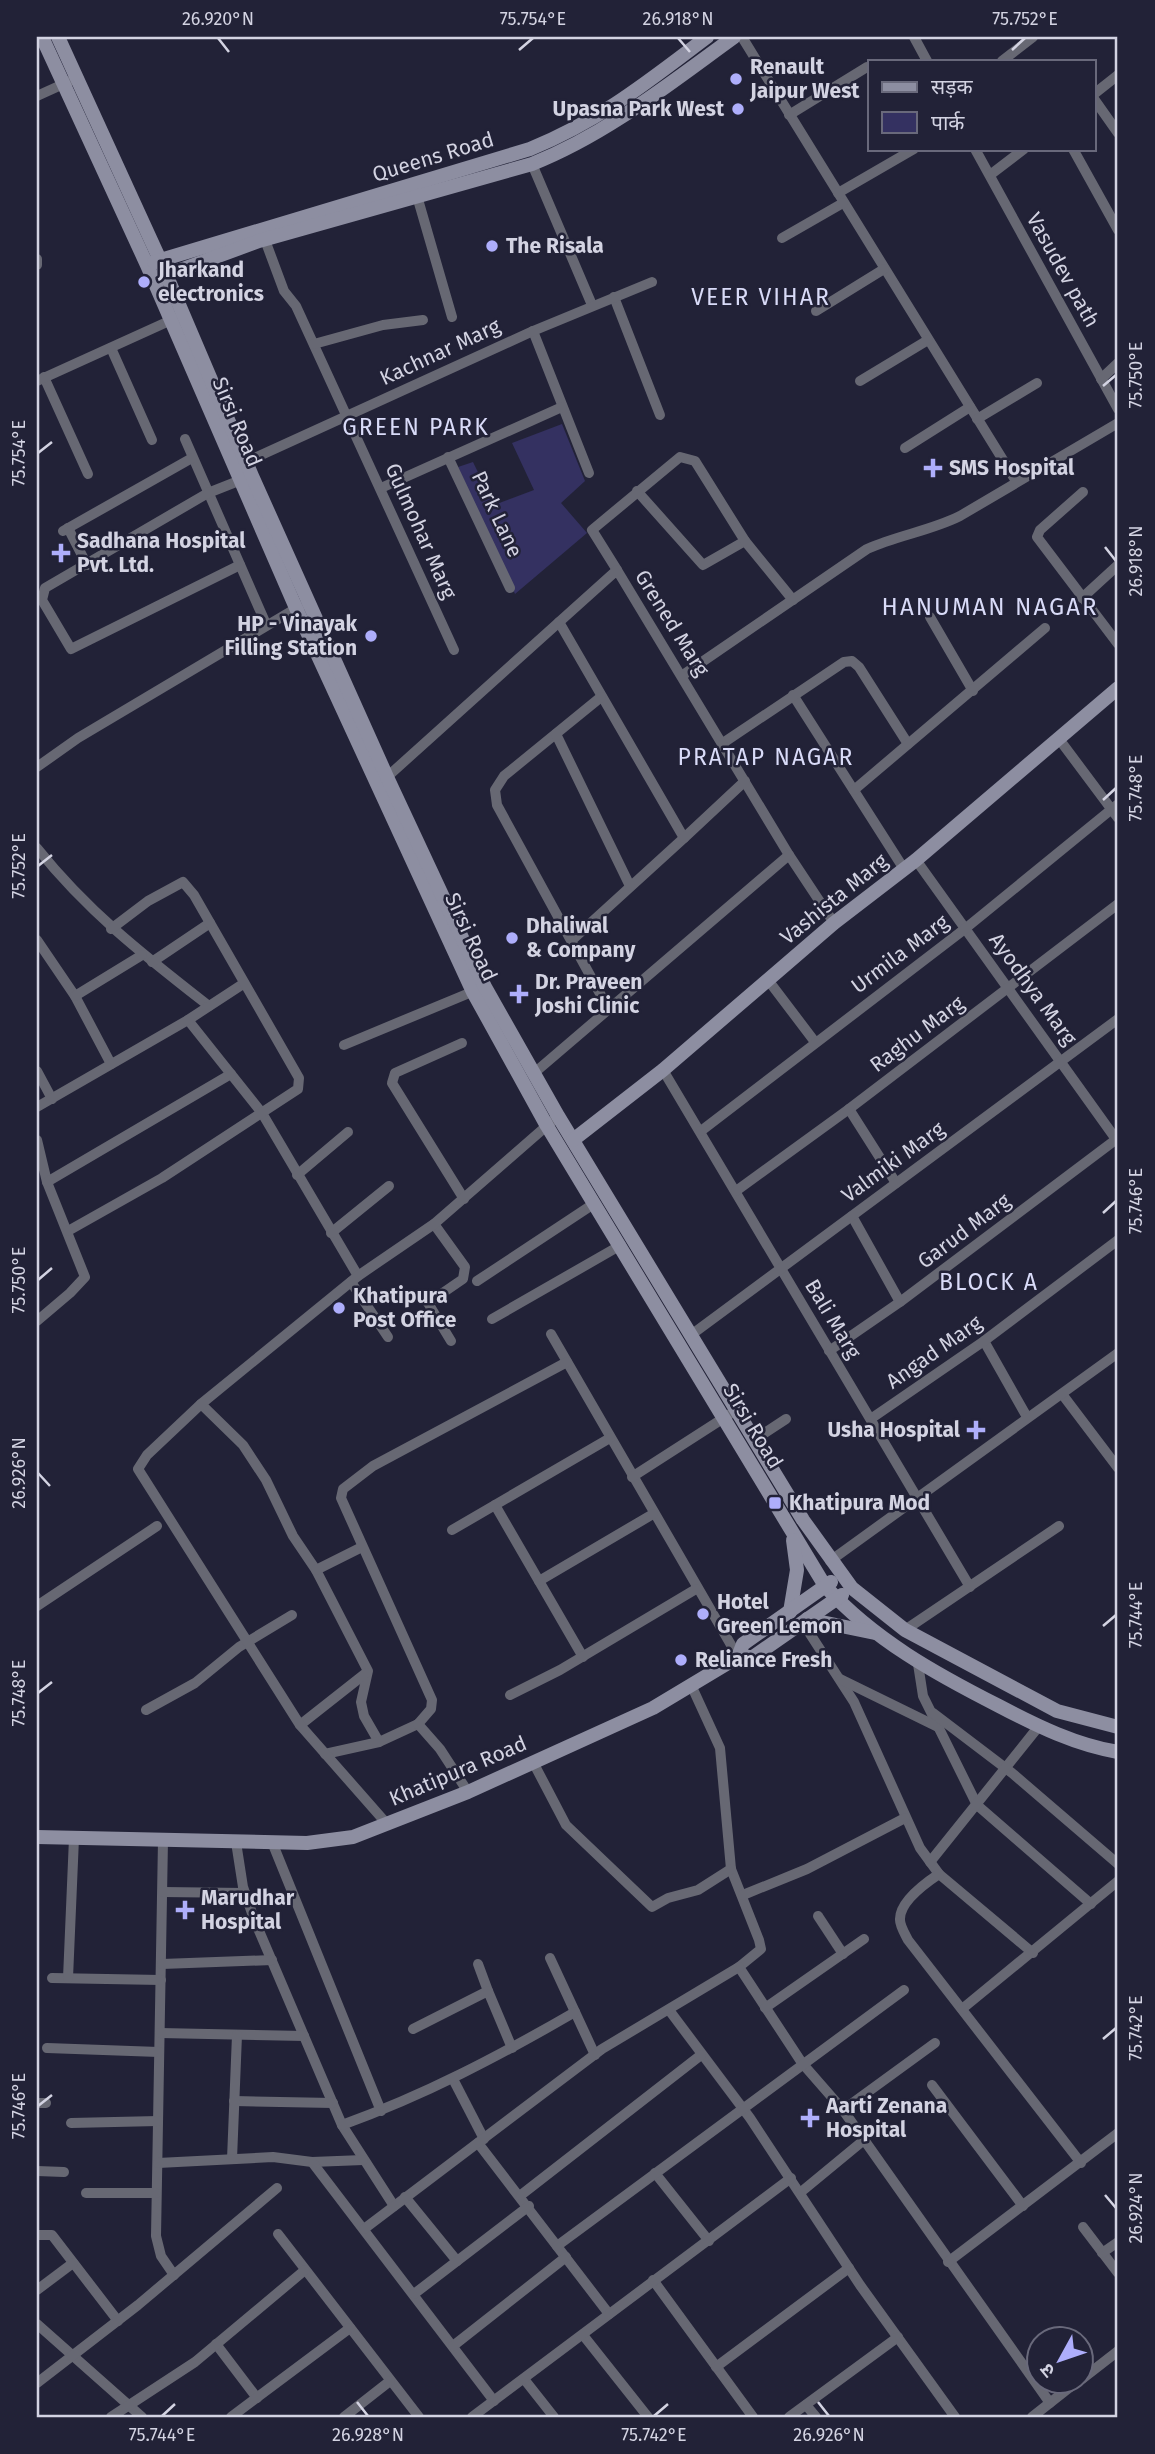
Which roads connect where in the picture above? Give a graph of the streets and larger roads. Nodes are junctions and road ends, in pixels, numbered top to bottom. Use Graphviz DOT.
graph roads {
  1 [pos="42,37"];
  2 [pos="58,37"];
  3 [pos="707,37"];
  4 [pos="734,37"];
  5 [pos="742,37"];
  6 [pos="914,37"];
  7 [pos="1033,37"];
  8 [pos="926,60"];
  9 [pos="1003,60"];
  10 [pos="867,67"];
  11 [pos="1118,75"];
  12 [pos="76,78"];
  13 [pos="62,84"];
  14 [pos="1096,95"];
  15 [pos="37,96"];
  16 [pos="1096,100"];
  17 [pos="789,115"];
  18 [pos="1118,133"];
  19 [pos="913,150"];
  20 [pos="976,150"];
  21 [pos="1023,150"];
  22 [pos="1074,150"];
  23 [pos="533,164"];
  24 [pos="989,175"];
  25 [pos="417,196"];
  26 [pos="841,198"];
  27 [pos="1118,230"];
  28 [pos="782,238"];
  29 [pos="265,240"];
  30 [pos="37,259"];
  31 [pos="153,263"];
  32 [pos="37,265"];
  33 [pos="884,269"];
  34 [pos="167,275"];
  35 [pos="153,280"];
  36 [pos="652,282"];
  37 [pos="614,297"];
  38 [pos="592,305"];
  39 [pos="816,311"];
  40 [pos="452,317"];
  41 [pos="177,318"];
  42 [pos="424,320"];
  43 [pos="533,331"];
  44 [pos="928,340"];
  45 [pos="314,344"];
  46 [pos="111,348"];
  47 [pos="1118,363"];
  48 [pos="41,379"];
  49 [pos="1101,379"];
  50 [pos="860,382"];
  51 [pos="1037,383"];
  52 [pos="562,407"];
  53 [pos="970,407"];
  54 [pos="1118,410"];
  55 [pos="660,415"];
  56 [pos="347,416"];
  57 [pos="977,419"];
  58 [pos="1118,423"];
  59 [pos="185,439"];
  60 [pos="152,440"];
  61 [pos="905,448"];
  62 [pos="192,457"];
  63 [pos="449,457"];
  64 [pos="246,473"];
  65 [pos="589,473"];
  66 [pos="88,474"];
  67 [pos="1016,481"];
  68 [pos="381,488"];
  69 [pos="637,491"];
  70 [pos="1083,492"];
  71 [pos="208,493"];
  72 [pos="745,541"];
  73 [pos="88,565"];
  74 [pos="240,565"];
  75 [pos="1118,565"];
  76 [pos="617,570"];
  77 [pos="510,588"];
  78 [pos="1082,598"];
  79 [pos="793,600"];
  80 [pos="302,605"];
  81 [pos="930,617"];
  82 [pos="559,622"];
  83 [pos="266,624"];
  84 [pos="1045,628"];
  85 [pos="1118,644"];
  86 [pos="454,650"];
  87 [pos="683,675"];
  88 [pos="1118,688"];
  89 [pos="973,691"];
  90 [pos="793,695"];
  91 [pos="601,697"];
  92 [pos="556,734"];
  93 [pos="1059,739"];
  94 [pos="723,743"];
  95 [pos="908,744"];
  96 [pos="37,767"];
  97 [pos="387,777"];
  98 [pos="745,781"];
  99 [pos="854,790"];
  100 [pos="1116,810"];
  101 [pos="684,838"];
  102 [pos="37,850"];
  103 [pos="789,855"];
  104 [pos="910,865"];
  105 [pos="630,887"];
  106 [pos="1118,904"];
  107 [pos="210,923"];
  108 [pos="834,923"];
  109 [pos="966,928"];
  110 [pos="111,929"];
  111 [pos="37,940"];
  112 [pos="572,940"];
  113 [pos="142,955"];
  114 [pos="152,962"];
  115 [pos="768,980"];
  116 [pos="243,984"];
  117 [pos="1009,988"];
  118 [pos="479,989"];
  119 [pos="75,996"];
  120 [pos="209,1006"];
  121 [pos="609,1010"];
  122 [pos="1118,1019"];
  123 [pos="188,1020"];
  124 [pos="462,1042"];
  125 [pos="814,1042"];
  126 [pos="344,1045"];
  127 [pos="1061,1062"];
  128 [pos="111,1064"];
  129 [pos="663,1070"];
  130 [pos="37,1071"];
  131 [pos="231,1074"];
  132 [pos="533,1074"];
  133 [pos="52,1099"];
  134 [pos="37,1107"];
  135 [pos="849,1109"];
  136 [pos="262,1113"];
  137 [pos="553,1121"];
  138 [pos="701,1131"];
  139 [pos="348,1132"];
  140 [pos="37,1140"];
  141 [pos="573,1140"];
  142 [pos="1118,1140"];
  143 [pos="40,1169"];
  144 [pos="297,1175"];
  145 [pos="47,1182"];
  146 [pos="896,1183"];
  147 [pos="389,1186"];
  148 [pos="736,1191"];
  149 [pos="464,1199"];
  150 [pos="595,1203"];
  151 [pos="852,1216"];
  152 [pos="434,1224"];
  153 [pos="68,1231"];
  154 [pos="331,1233"];
  155 [pos="1118,1240"];
  156 [pos="621,1245"];
  157 [pos="781,1269"];
  158 [pos="355,1279"];
  159 [pos="477,1281"];
  160 [pos="900,1302"];
  161 [pos="38,1318"];
  162 [pos="492,1319"];
  163 [pos="551,1334"];
  164 [pos="691,1335"];
  165 [pos="388,1337"];
  166 [pos="451,1341"];
  167 [pos="984,1341"];
  168 [pos="829,1351"];
  169 [pos="1118,1353"];
  170 [pos="567,1362"];
  171 [pos="844,1374"];
  172 [pos="834,1382"];
  173 [pos="1062,1394"];
  174 [pos="201,1404"];
  175 [pos="729,1414"];
  176 [pos="1027,1417"];
  177 [pos="872,1418"];
  178 [pos="786,1419"];
  179 [pos="610,1438"];
  180 [pos="754,1440"];
  181 [pos="1118,1466"];
  182 [pos="632,1477"];
  183 [pos="918,1496"];
  184 [pos="495,1505"];
  185 [pos="653,1514"];
  186 [pos="157,1526"];
  187 [pos="1059,1526"];
  188 [pos="792,1529"];
  189 [pos="452,1530"];
  190 [pos="362,1547"];
  191 [pos="830,1561"];
  192 [pos="316,1570"];
  193 [pos="840,1575"];
  194 [pos="540,1581"];
  195 [pos="825,1586"];
  196 [pos="970,1587"];
  197 [pos="852,1588"];
  198 [pos="696,1589"];
  199 [pos="836,1599"];
  200 [pos="37,1606"];
  201 [pos="790,1612"];
  202 [pos="292,1615"];
  203 [pos="805,1621"];
  204 [pos="905,1630"];
  205 [pos="876,1633"];
  206 [pos="248,1643"];
  207 [pos="583,1657"];
  208 [pos="738,1657"];
  209 [pos="918,1664"];
  210 [pos="368,1671"];
  211 [pos="838,1679"];
  212 [pos="692,1687"];
  213 [pos="510,1695"];
  214 [pos="146,1710"];
  215 [pos="931,1712"];
  216 [pos="418,1724"];
  217 [pos="300,1725"];
  218 [pos="1117,1725"];
  219 [pos="1039,1726"];
  220 [pos="938,1727"];
  221 [pos="379,1742"];
  222 [pos="1098,1749"];
  223 [pos="1117,1750"];
  224 [pos="324,1754"];
  225 [pos="533,1762"];
  226 [pos="1006,1768"];
  227 [pos="468,1792"];
  228 [pos="977,1805"];
  229 [pos="905,1818"];
  230 [pos="387,1824"];
  231 [pos="37,1837"];
  232 [pos="74,1838"];
  233 [pos="163,1840"];
  234 [pos="236,1842"];
  235 [pos="272,1842"];
  236 [pos="930,1862"];
  237 [pos="1118,1864"];
  238 [pos="731,1869"];
  239 [pos="939,1874"];
  240 [pos="1118,1881"];
  241 [pos="163,1892"];
  242 [pos="246,1893"];
  243 [pos="743,1895"];
  244 [pos="1091,1904"];
  245 [pos="818,1916"];
  246 [pos="864,1939"];
  247 [pos="1033,1953"];
  248 [pos="843,1954"];
  249 [pos="550,1958"];
  250 [pos="272,1960"];
  251 [pos="162,1964"];
  252 [pos="478,1964"];
  253 [pos="739,1967"];
  254 [pos="52,1978"];
  255 [pos="68,1978"];
  256 [pos="161,1980"];
  257 [pos="904,1990"];
  258 [pos="488,1991"];
  259 [pos="765,2008"];
  260 [pos="962,2009"];
  261 [pos="669,2010"];
  262 [pos="575,2012"];
  263 [pos="412,2029"];
  264 [pos="160,2034"];
  265 [pos="237,2035"];
  266 [pos="304,2036"];
  267 [pos="935,2043"];
  268 [pos="47,2048"];
  269 [pos="512,2048"];
  270 [pos="159,2052"];
  271 [pos="595,2055"];
  272 [pos="701,2055"];
  273 [pos="802,2063"];
  274 [pos="453,2079"];
  275 [pos="932,2085"];
  276 [pos="234,2101"];
  277 [pos="333,2103"];
  278 [pos="382,2110"];
  279 [pos="743,2110"];
  280 [pos="843,2110"];
  281 [pos="158,2122"];
  282 [pos="71,2123"];
  283 [pos="342,2125"];
  284 [pos="1118,2133"];
  285 [pos="863,2140"];
  286 [pos="481,2141"];
  287 [pos="232,2159"];
  288 [pos="363,2161"];
  289 [pos="312,2162"];
  290 [pos="158,2163"];
  291 [pos="1081,2163"];
  292 [pos="37,2171"];
  293 [pos="64,2172"];
  294 [pos="655,2173"];
  295 [pos="791,2178"];
  296 [pos="277,2188"];
  297 [pos="801,2192"];
  298 [pos="86,2193"];
  299 [pos="156,2193"];
  300 [pos="521,2195"];
  301 [pos="405,2197"];
  302 [pos="394,2206"];
  303 [pos="529,2206"];
  304 [pos="1023,2206"];
  305 [pos="1083,2227"];
  306 [pos="363,2229"];
  307 [pos="278,2234"];
  308 [pos="37,2235"];
  309 [pos="709,2241"];
  310 [pos="1118,2242"];
  311 [pos="557,2246"];
  312 [pos="1102,2253"];
  313 [pos="566,2258"];
  314 [pos="457,2261"];
  315 [pos="948,2262"];
  316 [pos="73,2263"];
  317 [pos="849,2269"];
  318 [pos="305,2270"];
  319 [pos="1118,2273"];
  320 [pos="174,2275"];
  321 [pos="653,2280"];
  322 [pos="37,2290"];
  323 [pos="414,2294"];
  324 [pos="609,2314"];
  325 [pos="118,2321"];
  326 [pos="37,2324"];
  327 [pos="350,2328"];
  328 [pos="583,2334"];
  329 [pos="898,2337"];
  330 [pos="216,2344"];
  331 [pos="453,2346"];
  332 [pos="1118,2351"];
  333 [pos="74,2356"];
  334 [pos="716,2367"];
  335 [pos="1096,2367"];
  336 [pos="524,2379"];
  337 [pos="390,2381"];
  338 [pos="37,2383"];
  339 [pos="1061,2394"];
  340 [pos="257,2398"];
  341 [pos="495,2401"];
  342 [pos="1049,2403"];
  343 [pos="128,2404"];
  344 [pos="807,2405"];
  345 [pos="111,2417"];
  346 [pos="142,2417"];
  347 [pos="231,2417"];
  348 [pos="344,2417"];
  349 [pos="419,2417"];
  350 [pos="472,2417"];
  351 [pos="554,2417"];
  352 [pos="648,2417"];
  353 [pos="753,2417"];
  354 [pos="789,2417"];
  355 [pos="816,2417"];
  356 [pos="955,2417"];
  357 [pos="1032,2417"];
  1 -- 13 [label="street, Sirsi Road"];
  2 -- 12 [label="street, Sirsi Road"];
  3 -- 31 [label="street, Queens Road"];
  4 -- 23 [label="street, Queens Road"];
  5 -- 17 [label="street"];
  6 -- 8 [label="street"];
  7 -- 9 [label="street"];
  10 -- 17 [label="street"];
  11 -- 14 [label="street"];
  12 -- 13 [label="street"];
  12 -- 31 [label="street, Sirsi Road"];
  13 -- 15 [label="street"];
  13 -- 31 [label="street, Sirsi Road"];
  16 -- 18 [label="street"];
  17 -- 26 [label="street"];
  19 -- 26 [label="street"];
  20 -- 24 [label="street, Vasudev path"];
  21 -- 24 [label="street"];
  22 -- 27 [label="street"];
  23 -- 25 [label="street, Queens Road"];
  23 -- 38 [label="street"];
  24 -- 49 [label="street, Vasudev path"];
  25 -- 29 [label="street, Queens Road"];
  25 -- 40 [label="street"];
  26 -- 28 [label="street"];
  26 -- 33 [label="street"];
  29 -- 34 [label="street, Queens Road"];
  29 -- 45 [label="street, Gulmohar Marg"];
  30 -- 32 [label="street"];
  31 -- 34 [label="street, Sirsi Road"];
  31 -- 35 [label="street, Sirsi Road"];
  33 -- 39 [label="street"];
  33 -- 44 [label="street"];
  34 -- 35 [label="street, Queens Road"];
  34 -- 41 [label="street, Sirsi Road"];
  35 -- 41 [label="street, Sirsi Road"];
  36 -- 37 [label="street, Kachnar Marg"];
  37 -- 38 [label="street, Kachnar Marg"];
  37 -- 55 [label="street"];
  38 -- 43 [label="street, Kachnar Marg"];
  41 -- 46 [label="street"];
  41 -- 64 [label="street, Sirsi Road"];
  42 -- 45 [label="street"];
  43 -- 52 [label="street"];
  43 -- 56 [label="street, Kachnar Marg"];
  44 -- 50 [label="street"];
  44 -- 53 [label="street"];
  45 -- 56 [label="street, Gulmohar Marg"];
  46 -- 48 [label="street"];
  46 -- 60 [label="street"];
  47 -- 49 [label="street"];
  48 -- 66 [label="street"];
  49 -- 54 [label="street, Vasudev path"];
  51 -- 57 [label="street"];
  52 -- 63 [label="street"];
  52 -- 65 [label="street"];
  53 -- 57 [label="street"];
  53 -- 61 [label="street"];
  56 -- 64 [label="street, Kachnar Marg"];
  56 -- 68 [label="street, Gulmohar Marg"];
  57 -- 67 [label="street"];
  58 -- 67 [label="street"];
  59 -- 62 [label="street"];
  62 -- 71 [label="street"];
  62 -- 73 [label="street"];
  63 -- 68 [label="street"];
  63 -- 77 [label="street, Park Lane"];
  64 -- 71 [label="street, Kachnar Marg"];
  64 -- 80 [label="street, Sirsi Road"];
  67 -- 79 [label="street"];
  68 -- 86 [label="street, Gulmohar Marg"];
  69 -- 72 [label="street"];
  69 -- 72 [label="street"];
  69 -- 76 [label="street"];
  70 -- 78 [label="street"];
  71 -- 73 [label="street, Kachnar Marg"];
  71 -- 74 [label="street"];
  72 -- 79 [label="street"];
  73 -- 74 [label="street, Kachnar Marg"];
  74 -- 83 [label="street"];
  75 -- 78 [label="street"];
  76 -- 82 [label="street, Grened Marg"];
  76 -- 87 [label="street, Grened Marg"];
  78 -- 85 [label="street"];
  79 -- 87 [label="street"];
  80 -- 83 [label="street"];
  80 -- 97 [label="street, Sirsi Road"];
  80 -- 118 [label="street, Sirsi Road"];
  81 -- 89 [label="street"];
  82 -- 91 [label="street"];
  82 -- 97 [label="street, Grened Marg"];
  83 -- 96 [label="street"];
  84 -- 89 [label="street"];
  87 -- 94 [label="street, Grened Marg"];
  88 -- 93 [label="street, Vashista Marg"];
  89 -- 95 [label="street"];
  90 -- 94 [label="street"];
  90 -- 95 [label="street"];
  90 -- 99 [label="street, Ayodhya Marg"];
  91 -- 92 [label="street"];
  91 -- 101 [label="street"];
  92 -- 105 [label="street"];
  92 -- 112 [label="street"];
  93 -- 100 [label="street"];
  93 -- 104 [label="street, Vashista Marg"];
  94 -- 98 [label="street, Grened Marg"];
  95 -- 99 [label="street"];
  97 -- 118 [label="street, Sirsi Road"];
  98 -- 101 [label="street"];
  98 -- 103 [label="street, Grened Marg"];
  99 -- 104 [label="street, Ayodhya Marg"];
  100 -- 109 [label="street, Urmila Marg"];
  101 -- 105 [label="street"];
  102 -- 110 [label="street"];
  103 -- 108 [label="street, Grened Marg"];
  103 -- 121 [label="street"];
  104 -- 108 [label="street, Vashista Marg"];
  104 -- 109 [label="street, Ayodhya Marg"];
  105 -- 112 [label="street"];
  106 -- 117 [label="street, Raghu Marg"];
  107 -- 110 [label="street"];
  107 -- 114 [label="street"];
  107 -- 116 [label="street"];
  108 -- 115 [label="street, Vashista Marg"];
  109 -- 117 [label="street, Ayodhya Marg"];
  109 -- 125 [label="street, Urmila Marg"];
  110 -- 113 [label="street"];
  111 -- 119 [label="street"];
  112 -- 121 [label="street"];
  113 -- 114 [label="street"];
  113 -- 119 [label="street"];
  114 -- 120 [label="street"];
  115 -- 125 [label="street"];
  115 -- 129 [label="street, Vashista Marg"];
  116 -- 120 [label="street"];
  116 -- 136 [label="street"];
  117 -- 127 [label="street, Ayodhya Marg"];
  117 -- 135 [label="street, Raghu Marg"];
  118 -- 126 [label="street"];
  118 -- 132 [label="street, Sirsi Road"];
  118 -- 137 [label="street, Sirsi Road"];
  119 -- 128 [label="street"];
  120 -- 123 [label="street"];
  121 -- 132 [label="street"];
  122 -- 127 [label="street, Valmiki Marg"];
  123 -- 128 [label="street"];
  123 -- 131 [label="street"];
  124 -- 149 [label="street"];
  125 -- 138 [label="street, Urmila Marg"];
  127 -- 142 [label="street, Ayodhya Marg"];
  127 -- 146 [label="street, Valmiki Marg"];
  128 -- 133 [label="street"];
  129 -- 138 [label="street, Bali Marg"];
  129 -- 141 [label="street, Vashista Marg"];
  130 -- 133 [label="street"];
  131 -- 136 [label="street"];
  131 -- 145 [label="street"];
  132 -- 137 [label="street, Sirsi Road"];
  133 -- 134 [label="street"];
  135 -- 146 [label="street"];
  135 -- 148 [label="street, Raghu Marg"];
  136 -- 144 [label="street"];
  136 -- 153 [label="street"];
  137 -- 141 [label="street, Sirsi Road"];
  137 -- 149 [label="street"];
  137 -- 150 [label="street, Sirsi Road"];
  138 -- 148 [label="street, Bali Marg"];
  139 -- 144 [label="street"];
  140 -- 143 [label="street"];
  141 -- 164 [label="street, Sirsi Road"];
  142 -- 160 [label="street, Garud Marg"];
  143 -- 145 [label="street"];
  144 -- 154 [label="street"];
  145 -- 153 [label="street"];
  146 -- 151 [label="street, Valmiki Marg"];
  147 -- 154 [label="street"];
  148 -- 157 [label="street, Bali Marg"];
  149 -- 152 [label="street"];
  150 -- 156 [label="street, Sirsi Road"];
  150 -- 159 [label="street"];
  151 -- 157 [label="street, Valmiki Marg"];
  151 -- 160 [label="street"];
  152 -- 158 [label="street"];
  152 -- 166 [label="street"];
  153 -- 161 [label="street"];
  154 -- 158 [label="street"];
  155 -- 167 [label="street, Angad Marg"];
  156 -- 162 [label="street"];
  156 -- 175 [label="street, Sirsi Road"];
  157 -- 164 [label="street, Valmiki Marg"];
  157 -- 168 [label="street, Bali Marg"];
  158 -- 165 [label="street"];
  158 -- 174 [label="street"];
  160 -- 168 [label="street, Garud Marg"];
  163 -- 170 [label="street"];
  164 -- 175 [label="street, Sirsi Road"];
  167 -- 176 [label="street"];
  167 -- 177 [label="street, Angad Marg"];
  168 -- 171 [label="street, Bali Marg"];
  169 -- 173 [label="street"];
  170 -- 179 [label="street"];
  170 -- 190 [label="street"];
  171 -- 172 [label="street"];
  171 -- 177 [label="street, Bali Marg"];
  173 -- 176 [label="street"];
  173 -- 181 [label="street"];
  174 -- 192 [label="street"];
  174 -- 206 [label="street"];
  175 -- 180 [label="street, Sirsi Road"];
  175 -- 182 [label="street"];
  175 -- 188 [label="street, Sirsi Road"];
  176 -- 183 [label="street"];
  177 -- 183 [label="street, Bali Marg"];
  178 -- 180 [label="street"];
  179 -- 182 [label="street"];
  179 -- 184 [label="street"];
  180 -- 191 [label="street, Sirsi Road"];
  182 -- 185 [label="street"];
  183 -- 191 [label="street"];
  183 -- 196 [label="street, Bali Marg"];
  184 -- 189 [label="street"];
  184 -- 194 [label="street"];
  185 -- 194 [label="street"];
  185 -- 198 [label="street"];
  186 -- 200 [label="street"];
  187 -- 196 [label="street"];
  188 -- 195 [label="street, Sirsi Road"];
  188 -- 201 [label="street"];
  190 -- 192 [label="street"];
  190 -- 216 [label="street"];
  191 -- 193 [label="street, Sirsi Road"];
  192 -- 210 [label="street"];
  193 -- 195 [label="street"];
  193 -- 197 [label="street, Sirsi Road"];
  194 -- 207 [label="street"];
  195 -- 199 [label="street, Sirsi Road"];
  195 -- 201 [label="street"];
  196 -- 204 [label="street"];
  197 -- 199 [label="street, Khatipura Road"];
  197 -- 204 [label="street, Sirsi Road"];
  198 -- 207 [label="street"];
  198 -- 208 [label="street"];
  199 -- 203 [label="street, Khatipura Road"];
  199 -- 205 [label="street, Sirsi Road"];
  201 -- 208 [label="street"];
  202 -- 206 [label="street"];
  203 -- 205 [label="street"];
  203 -- 208 [label="street, Khatipura Road"];
  203 -- 211 [label="street"];
  204 -- 218 [label="street, Sirsi Road"];
  205 -- 209 [label="street, Sirsi Road"];
  206 -- 214 [label="street"];
  206 -- 217 [label="street"];
  207 -- 213 [label="street"];
  208 -- 212 [label="street, Khatipura Road"];
  209 -- 215 [label="street"];
  209 -- 219 [label="street, Sirsi Road"];
  210 -- 217 [label="street"];
  210 -- 221 [label="street"];
  211 -- 220 [label="street"];
  211 -- 229 [label="street"];
  212 -- 225 [label="street, Khatipura Road"];
  212 -- 238 [label="street"];
  215 -- 220 [label="street"];
  215 -- 226 [label="street"];
  216 -- 221 [label="street"];
  216 -- 227 [label="street"];
  217 -- 224 [label="street"];
  218 -- 222 [label="street"];
  219 -- 222 [label="street, Sirsi Road"];
  219 -- 226 [label="street"];
  220 -- 228 [label="street"];
  221 -- 224 [label="street"];
  222 -- 223 [label="street, Sirsi Road"];
  224 -- 230 [label="street"];
  225 -- 227 [label="street, Khatipura Road"];
  225 -- 238 [label="street"];
  226 -- 228 [label="street"];
  226 -- 237 [label="street"];
  227 -- 230 [label="street, Khatipura Road"];
  228 -- 236 [label="street"];
  228 -- 244 [label="street"];
  229 -- 236 [label="street"];
  229 -- 243 [label="street"];
  230 -- 235 [label="street, Khatipura Road"];
  231 -- 232 [label="street, Khatipura Road"];
  232 -- 233 [label="street, Khatipura Road"];
  232 -- 255 [label="street"];
  233 -- 234 [label="street, Khatipura Road"];
  233 -- 241 [label="street"];
  234 -- 235 [label="street, Khatipura Road"];
  234 -- 242 [label="street"];
  235 -- 278 [label="street"];
  236 -- 239 [label="street"];
  238 -- 243 [label="street"];
  239 -- 247 [label="street"];
  239 -- 260 [label="street"];
  240 -- 244 [label="street"];
  241 -- 242 [label="street"];
  241 -- 251 [label="street"];
  242 -- 250 [label="street"];
  243 -- 253 [label="street"];
  244 -- 247 [label="street"];
  245 -- 248 [label="street"];
  246 -- 248 [label="street"];
  247 -- 260 [label="street"];
  248 -- 259 [label="street"];
  249 -- 262 [label="street"];
  250 -- 251 [label="street"];
  250 -- 266 [label="street"];
  251 -- 256 [label="street"];
  252 -- 258 [label="street"];
  253 -- 259 [label="street"];
  253 -- 261 [label="street"];
  254 -- 255 [label="street"];
  255 -- 256 [label="street"];
  256 -- 264 [label="street"];
  257 -- 273 [label="street"];
  258 -- 263 [label="street"];
  258 -- 269 [label="street"];
  259 -- 273 [label="street"];
  260 -- 291 [label="street"];
  261 -- 271 [label="street"];
  261 -- 272 [label="street"];
  262 -- 269 [label="street"];
  262 -- 271 [label="street"];
  264 -- 265 [label="street"];
  264 -- 270 [label="street"];
  265 -- 266 [label="street"];
  265 -- 276 [label="street"];
  266 -- 277 [label="street"];
  267 -- 280 [label="street"];
  268 -- 270 [label="street"];
  269 -- 274 [label="street"];
  270 -- 281 [label="street"];
  271 -- 286 [label="street"];
  272 -- 279 [label="street"];
  272 -- 300 [label="street"];
  273 -- 279 [label="street"];
  273 -- 280 [label="street"];
  274 -- 278 [label="street"];
  274 -- 286 [label="street"];
  275 -- 304 [label="street"];
  276 -- 277 [label="street"];
  276 -- 287 [label="street"];
  277 -- 283 [label="street"];
  278 -- 283 [label="street"];
  279 -- 294 [label="street"];
  279 -- 295 [label="street"];
  280 -- 285 [label="street"];
  281 -- 282 [label="street"];
  281 -- 290 [label="street"];
  283 -- 288 [label="street"];
  284 -- 291 [label="street"];
  285 -- 297 [label="street"];
  285 -- 315 [label="street"];
  286 -- 300 [label="street"];
  286 -- 301 [label="street"];
  287 -- 289 [label="street"];
  287 -- 290 [label="street"];
  288 -- 289 [label="street"];
  288 -- 302 [label="street"];
  289 -- 306 [label="street"];
  290 -- 299 [label="street"];
  291 -- 304 [label="street"];
  292 -- 293 [label="street"];
  294 -- 309 [label="street"];
  294 -- 311 [label="street"];
  295 -- 297 [label="street"];
  295 -- 309 [label="street"];
  296 -- 320 [label="street"];
  297 -- 317 [label="street"];
  298 -- 299 [label="street"];
  299 -- 320 [label="street"];
  300 -- 303 [label="street"];
  301 -- 302 [label="street"];
  301 -- 314 [label="street"];
  302 -- 306 [label="street"];
  303 -- 311 [label="street"];
  303 -- 314 [label="street"];
  304 -- 315 [label="street"];
  305 -- 312 [label="street"];
  306 -- 323 [label="street"];
  307 -- 318 [label="street"];
  308 -- 316 [label="street"];
  309 -- 321 [label="street"];
  310 -- 312 [label="street"];
  311 -- 313 [label="street"];
  312 -- 319 [label="street"];
  313 -- 324 [label="street"];
  313 -- 331 [label="street"];
  314 -- 323 [label="street"];
  315 -- 342 [label="street"];
  316 -- 322 [label="street"];
  316 -- 325 [label="street"];
  317 -- 329 [label="street"];
  317 -- 334 [label="street"];
  318 -- 327 [label="street"];
  318 -- 330 [label="street"];
  320 -- 325 [label="street"];
  321 -- 324 [label="street"];
  321 -- 334 [label="street"];
  323 -- 331 [label="street"];
  324 -- 328 [label="street"];
  325 -- 333 [label="street"];
  326 -- 333 [label="street"];
  327 -- 337 [label="street"];
  327 -- 340 [label="street"];
  328 -- 336 [label="street"];
  328 -- 352 [label="street"];
  329 -- 344 [label="street"];
  329 -- 356 [label="street"];
  330 -- 340 [label="street"];
  330 -- 343 [label="street"];
  331 -- 341 [label="street"];
  332 -- 335 [label="street"];
  333 -- 338 [label="street"];
  333 -- 343 [label="street"];
  334 -- 353 [label="street"];
  336 -- 341 [label="street"];
  336 -- 351 [label="street"];
  337 -- 348 [label="street"];
  337 -- 349 [label="street"];
  339 -- 342 [label="street"];
  340 -- 347 [label="street"];
  341 -- 350 [label="street"];
  342 -- 357 [label="street"];
  343 -- 345 [label="street"];
  343 -- 346 [label="street"];
  344 -- 354 [label="street"];
  344 -- 355 [label="street"];
}
